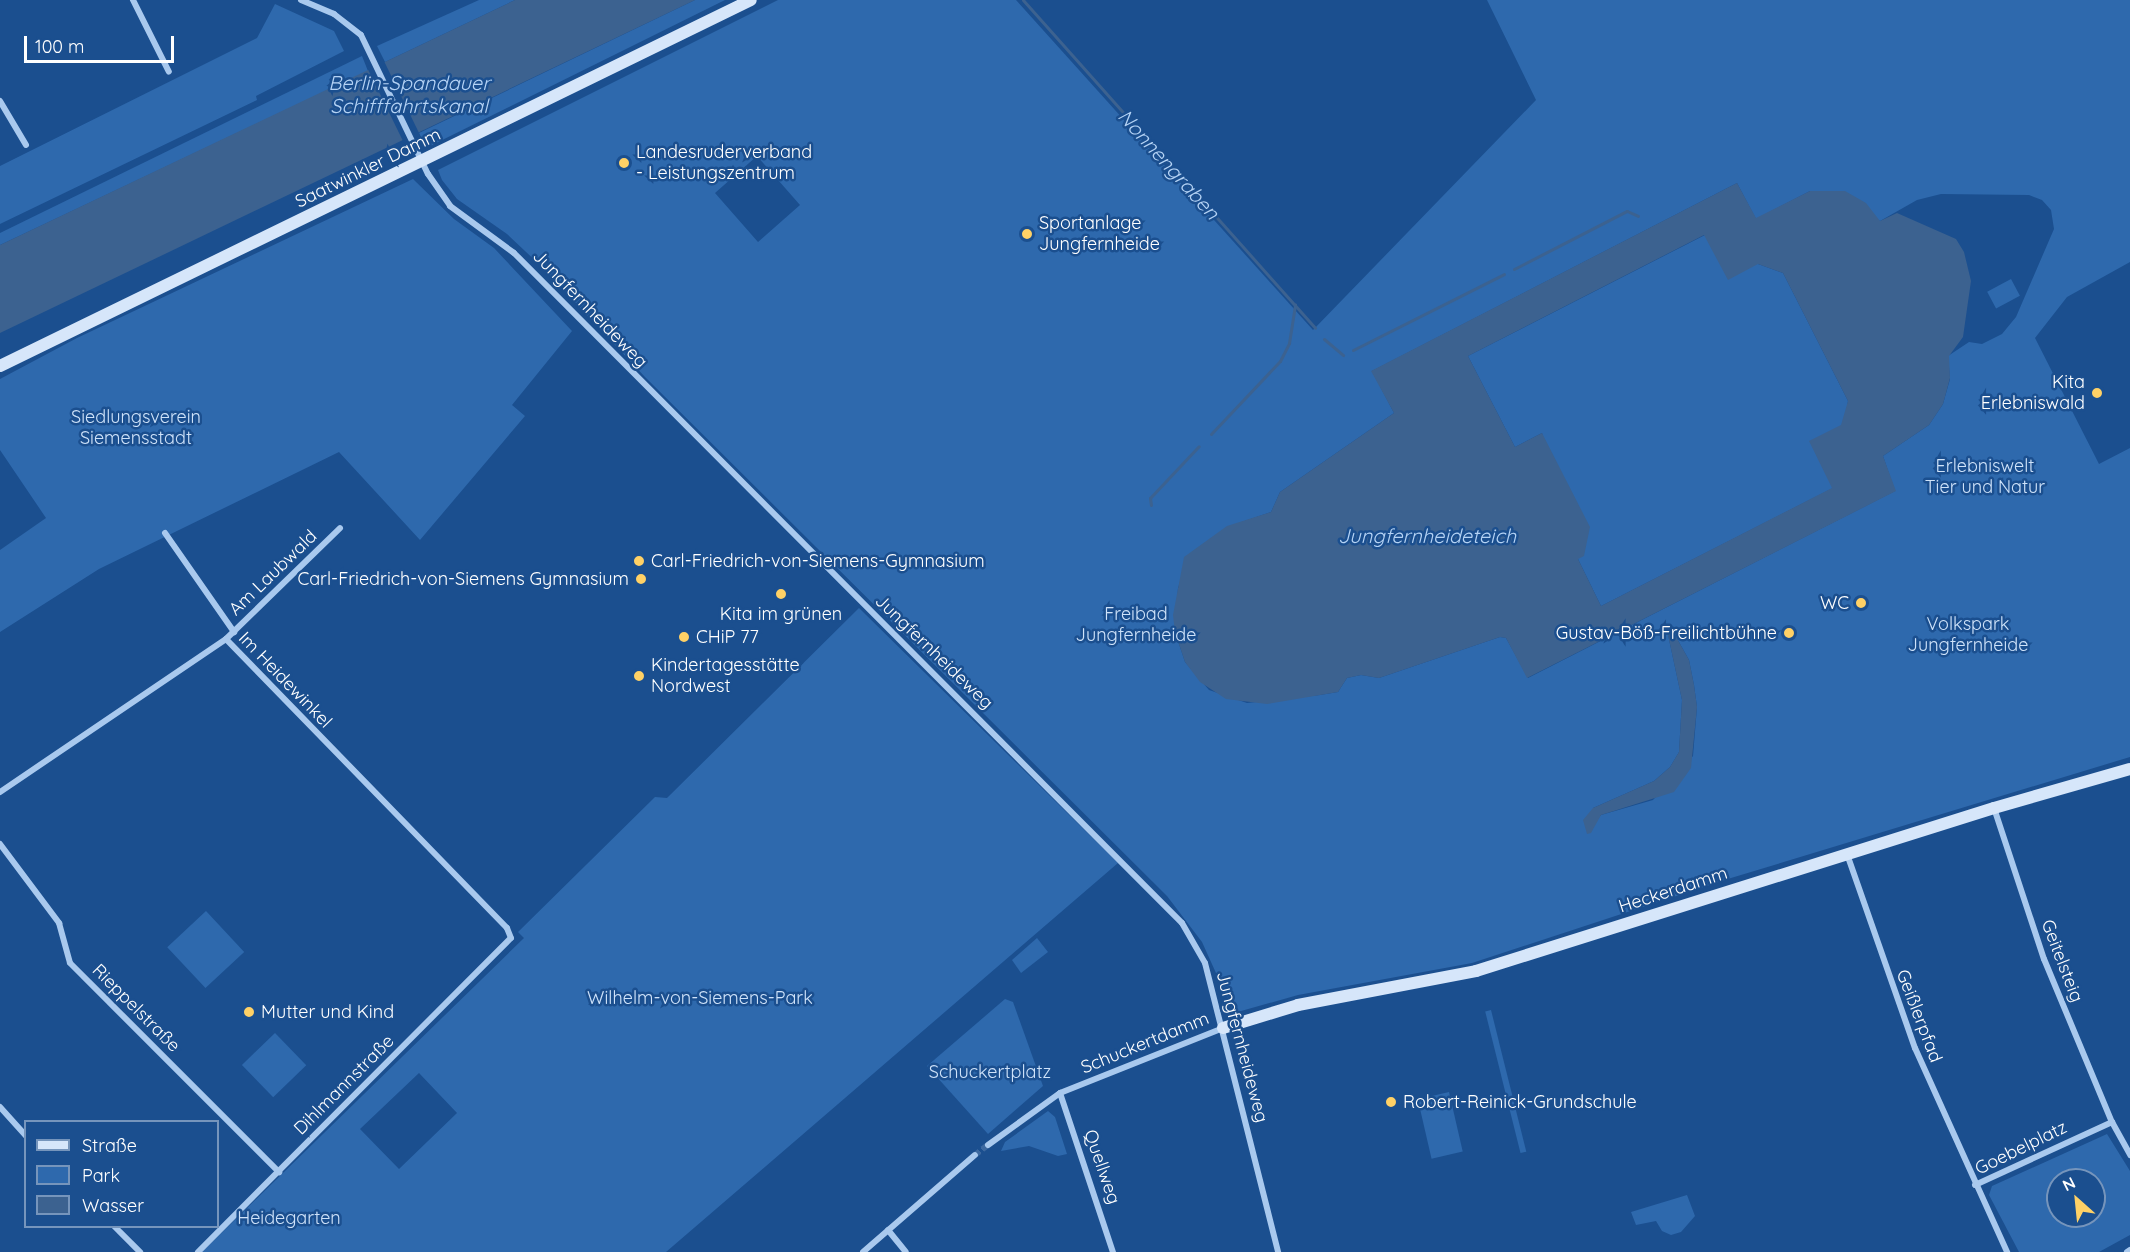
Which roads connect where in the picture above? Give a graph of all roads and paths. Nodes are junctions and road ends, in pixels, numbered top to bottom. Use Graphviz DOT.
graph roads {
  1 [pos="133,0"];
  2 [pos="301,0"];
  3 [pos="751,0"];
  4 [pos="169,72"];
  5 [pos="0,101"];
  6 [pos="26,145"];
  7 [pos="420,157"];
  8 [pos="0,366"];
  9 [pos="340,528"];
  10 [pos="165,533"];
  11 [pos="234,632"];
  12 [pos="226,639"];
  13 [pos="2130,769"];
  14 [pos="0,792"];
  15 [pos="1994,808"];
  16 [pos="0,844"];
  17 [pos="1847,854"];
  18 [pos="511,939"];
  19 [pos="1223,1028"];
  20 [pos="1060,1093"];
  21 [pos="0,1107"];
  22 [pos="2112,1122"];
  23 [pos="24,1134"];
  24 [pos="988,1145"];
  25 [pos="975,1155"];
  26 [pos="2130,1155"];
  27 [pos="279,1172"];
  28 [pos="1975,1185"];
  29 [pos="115,1228"];
  30 [pos="888,1230"];
  31 [pos="140,1252"];
  32 [pos="198,1252"];
  33 [pos="863,1252"];
  34 [pos="906,1252"];
  35 [pos="1113,1252"];
  36 [pos="1278,1252"];
  37 [pos="2007,1252"];
  1 -- 4 [label="street"];
  2 -- 7 [label="street, Jungfernheideweg"];
  3 -- 7 [label="street, Saatwinkler Damm"];
  5 -- 6 [label="street"];
  7 -- 8 [label="street, Saatwinkler Damm"];
  7 -- 19 [label="street, Jungfernheideweg"];
  9 -- 11 [label="street, Am Laubwald"];
  10 -- 11 [label="street, Im Heidewinkel"];
  11 -- 12 [label="street, Am Laubwald"];
  12 -- 14 [label="street, Im Heidewinkel"];
  12 -- 18 [label="street, Im Heidewinkel"];
  13 -- 15 [label="street, Heckerdamm"];
  15 -- 17 [label="street, Heckerdamm"];
  15 -- 22 [label="street, Geitelsteig"];
  16 -- 27 [label="street, Rieppelstraße"];
  17 -- 19 [label="street, Heckerdamm"];
  17 -- 28 [label="street, Geißlerpfad"];
  18 -- 27 [label="street, Dihlmannstraße"];
  19 -- 20 [label="street, Schuckertdamm"];
  19 -- 36 [label="street, Jungfernheideweg"];
  20 -- 24 [label="street, Schuckertdamm"];
  20 -- 35 [label="street, Quellweg"];
  21 -- 23 [label="street"];
  22 -- 26 [label="street"];
  22 -- 28 [label="street, Goebelplatz"];
  25 -- 30 [label="street"];
  27 -- 32 [label="street, Dihlmannstraße"];
  28 -- 37 [label="street, Goebelplatz"];
  29 -- 31 [label="street"];
  30 -- 33 [label="street"];
  30 -- 34 [label="street"];
}
